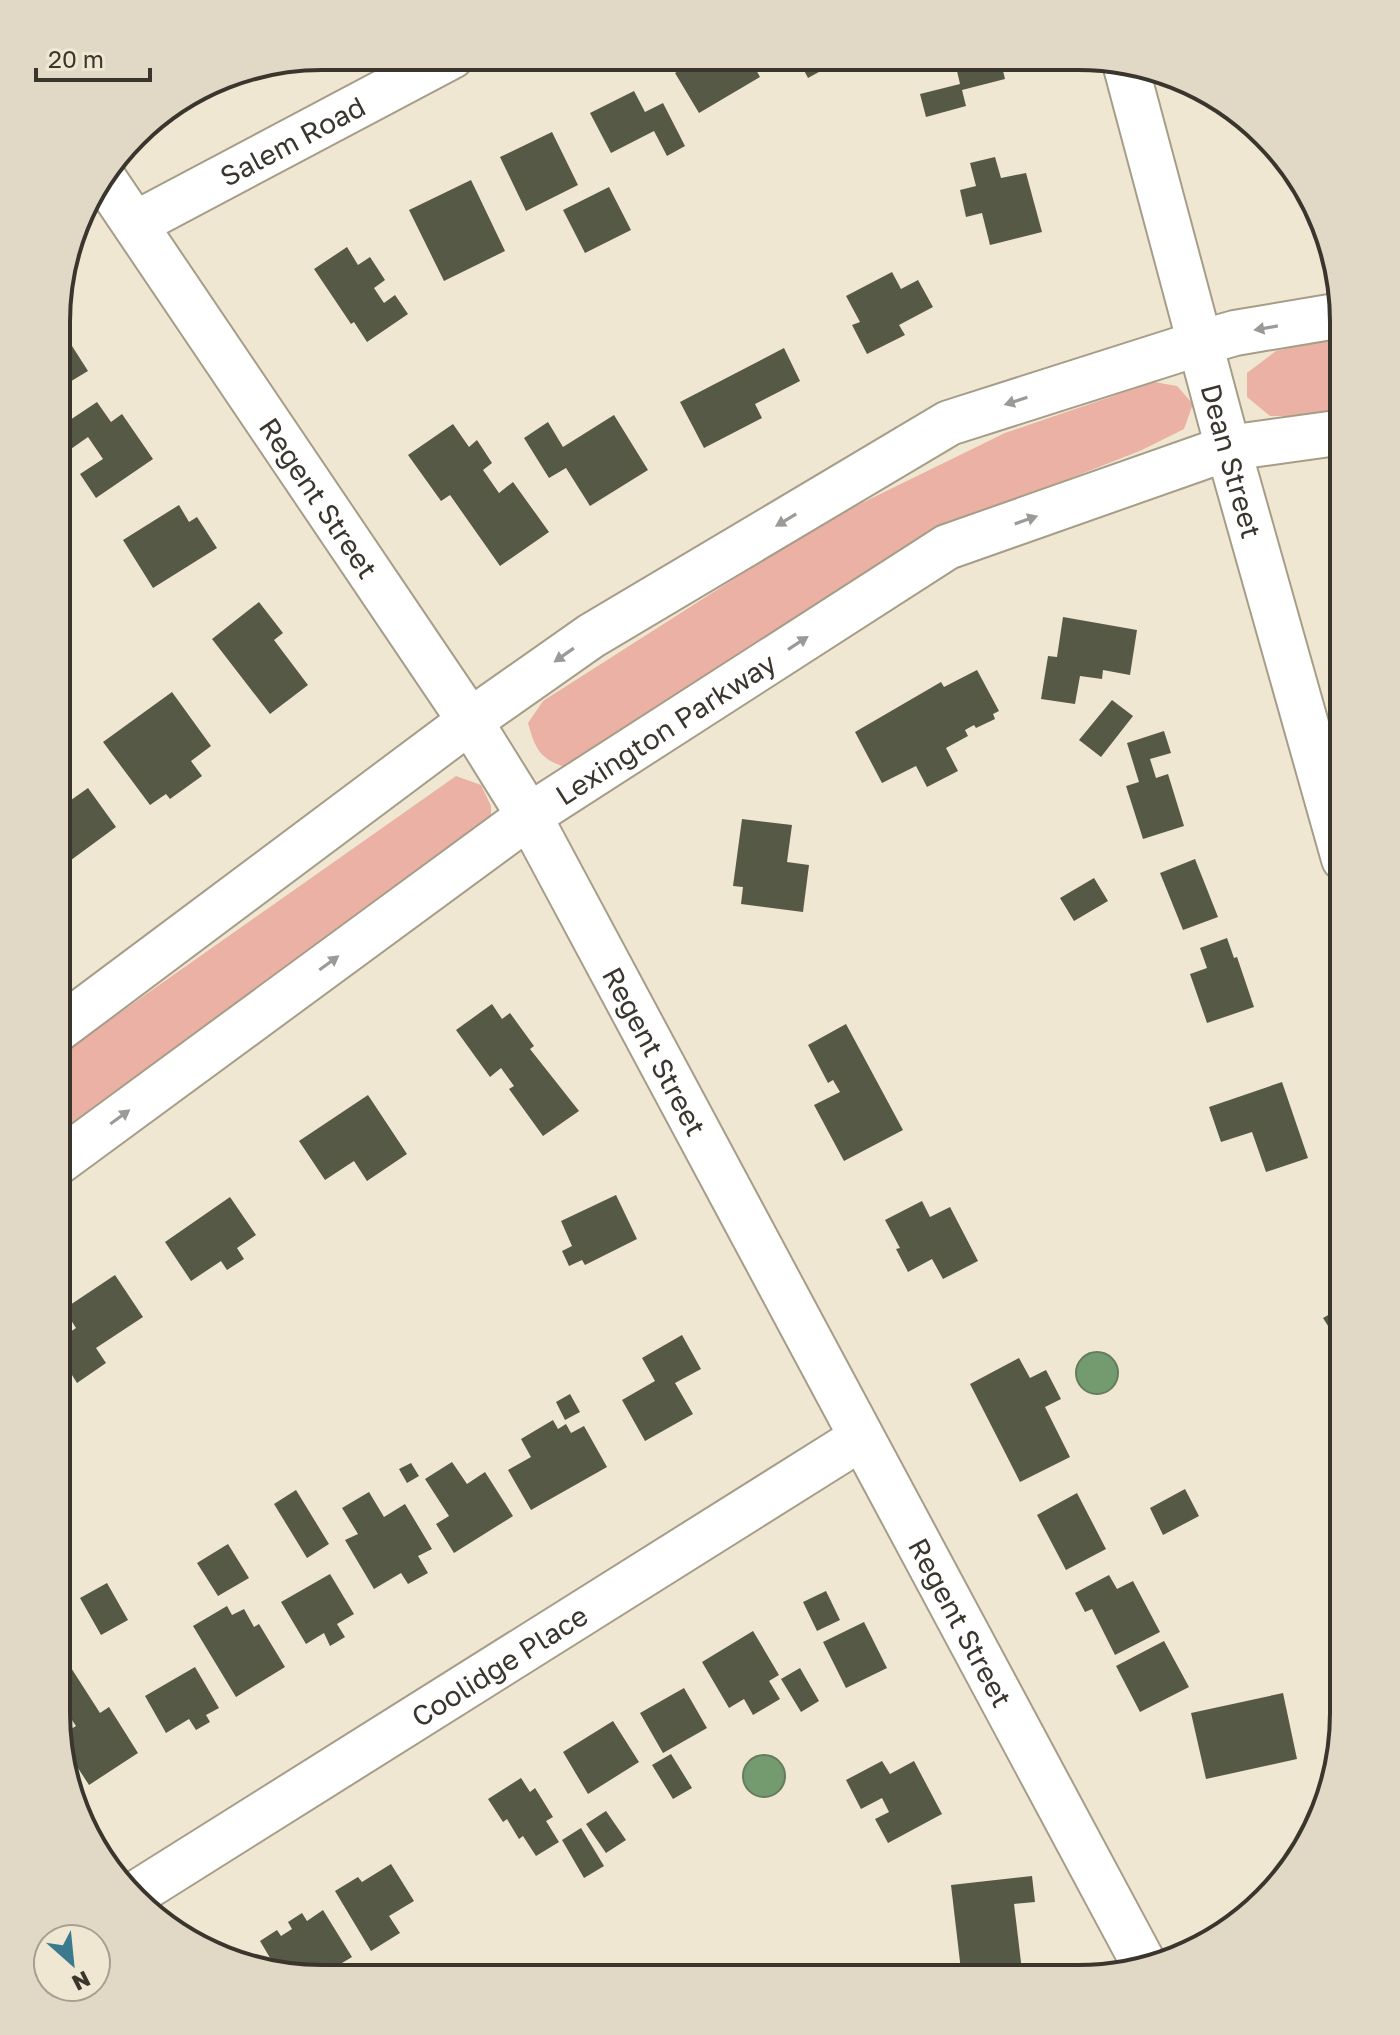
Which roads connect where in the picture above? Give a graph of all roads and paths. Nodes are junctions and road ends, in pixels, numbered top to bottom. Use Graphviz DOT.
graph roads {
  1 [pos="426,70"];
  2 [pos="1128,76"];
  3 [pos="109,187"];
  4 [pos="135,224"];
  5 [pos="1330,317"];
  6 [pos="1200,343"];
  7 [pos="1330,434"];
  8 [pos="1228,448"];
  9 [pos="470,721"];
  10 [pos="1330,808"];
  11 [pos="529,816"];
  12 [pos="70,1020"];
  13 [pos="70,1153"];
  14 [pos="861,1438"];
  15 [pos="142,1889"];
  16 [pos="1140,1957"];
  1 -- 4 [label="street, Salem Road"];
  2 -- 6 [label="street, Dean Street"];
  3 -- 4 [label="street, Regent Street"];
  4 -- 9 [label="street, Regent Street"];
  5 -- 6 [label="street, one-way"];
  6 -- 8 [label="street, Dean Street"];
  6 -- 9 [label="street, one-way"];
  7 -- 8 [label="street, Lexington Parkway"];
  8 -- 10 [label="street, Dean Street"];
  11 -- 8 [label="street, Lexington Parkway, one-way"];
  9 -- 11 [label="street, Regent Street"];
  9 -- 12 [label="street"];
  13 -- 11 [label="street, Lexington Parkway, one-way"];
  11 -- 14 [label="street, Regent Street"];
  14 -- 15 [label="street, Coolidge Place"];
  14 -- 16 [label="street, Regent Street"];
}
